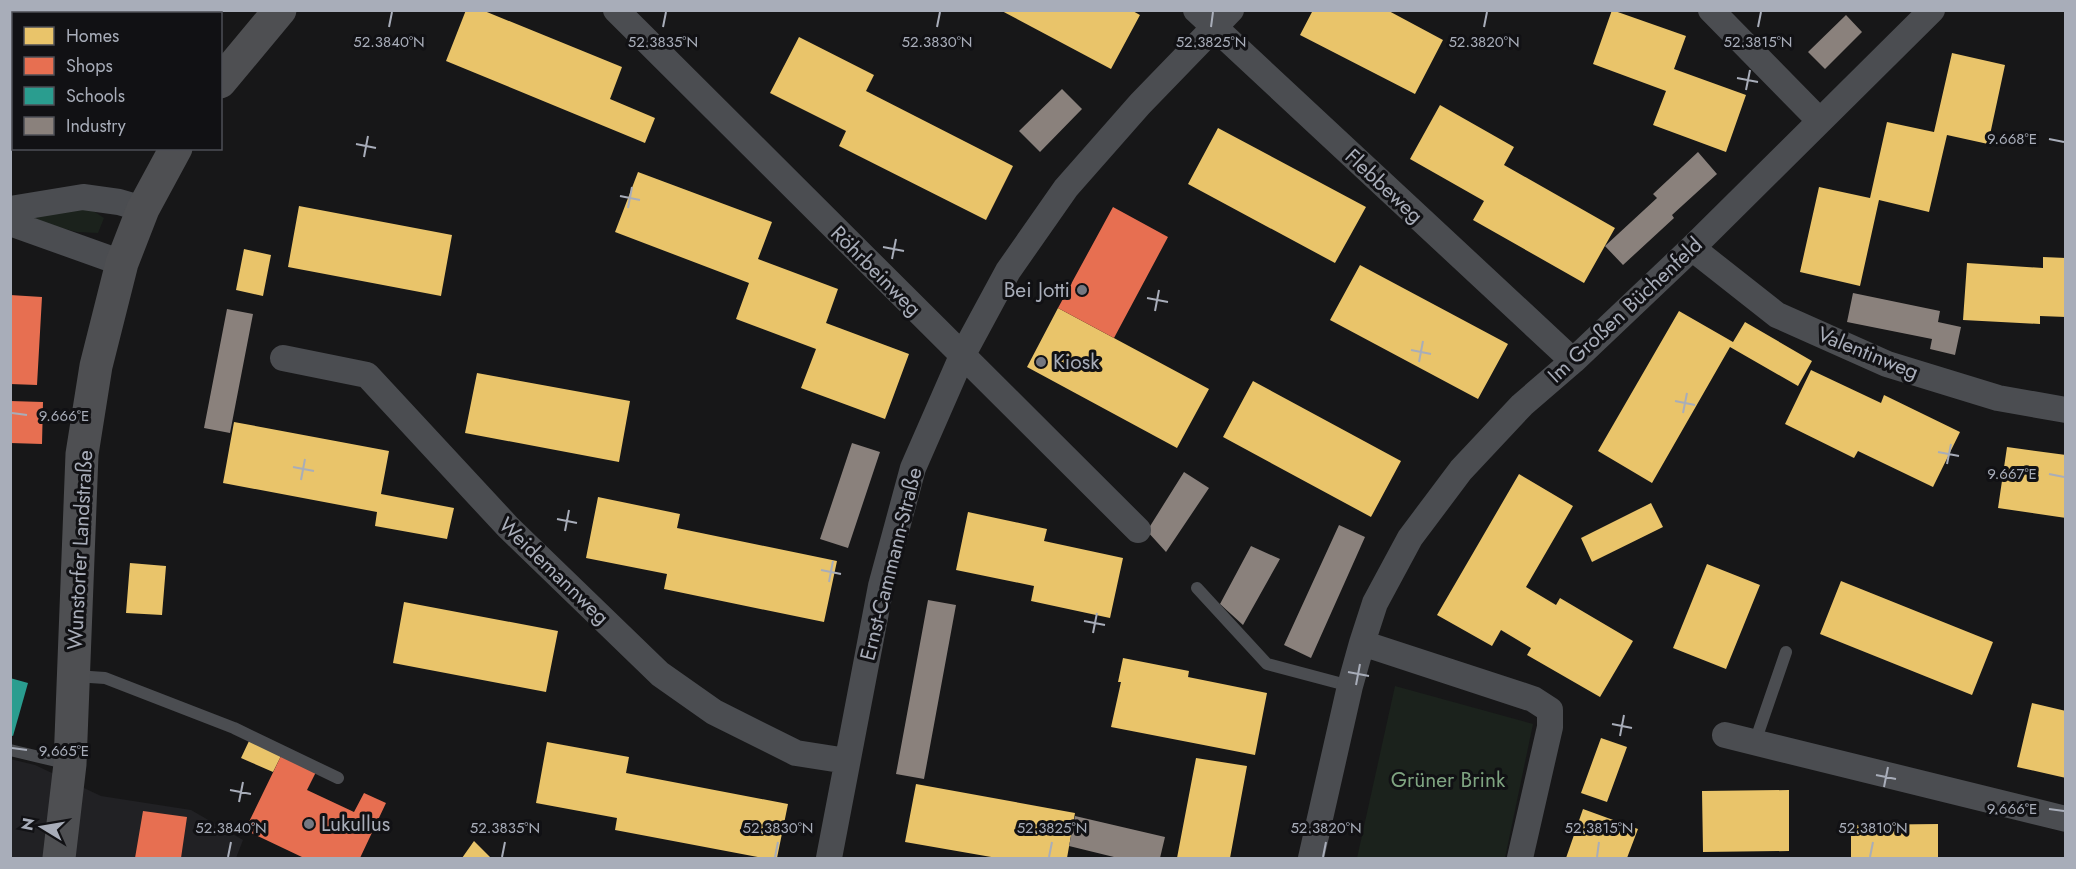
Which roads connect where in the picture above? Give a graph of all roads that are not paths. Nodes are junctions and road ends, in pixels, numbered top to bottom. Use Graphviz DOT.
graph roads {
  1 [pos="280,10"];
  2 [pos="616,10"];
  3 [pos="1232,10"];
  4 [pos="1711,10"];
  5 [pos="1932,10"];
  6 [pos="1205,19"];
  7 [pos="222,80"];
  8 [pos="1820,121"];
  9 [pos="175,150"];
  10 [pos="10,209"];
  11 [pos="143,209"];
  12 [pos="10,223"];
  13 [pos="1692,248"];
  14 [pos="122,262"];
  15 [pos="962,356"];
  16 [pos="283,358"];
  17 [pos="1573,361"];
  18 [pos="2066,410"];
  19 [pos="1138,530"];
  20 [pos="1197,588"];
  21 [pos="1362,643"];
  22 [pos="1786,652"];
  23 [pos="74,676"];
  24 [pos="1350,686"];
  25 [pos="1725,735"];
  26 [pos="1755,742"];
  27 [pos="10,750"];
  28 [pos="847,761"];
  29 [pos="70,764"];
  30 [pos="338,778"];
  31 [pos="2066,819"];
  32 [pos="59,858"];
  33 [pos="829,858"];
  34 [pos="1311,858"];
  35 [pos="1520,858"];
  1 -- 7 [label="main road"];
  2 -- 15 [label="street, Röhrbeinweg"];
  3 -- 6 [label="street, Ernst-Cammann-Straße"];
  4 -- 8 [label="street"];
  5 -- 8 [label="street, Im Großen Büchenfeld"];
  6 -- 15 [label="street, Ernst-Cammann-Straße"];
  6 -- 17 [label="street, Flebbeweg"];
  8 -- 13 [label="street, Im Großen Büchenfeld"];
  9 -- 11 [label="main road, Wunstorfer Landstraße"];
  10 -- 11 [label="street"];
  11 -- 14 [label="main road, Wunstorfer Landstraße"];
  12 -- 14 [label="street"];
  13 -- 17 [label="street, Im Großen Büchenfeld"];
  13 -- 18 [label="street, Valentinweg"];
  14 -- 23 [label="main road, Wunstorfer Landstraße"];
  15 -- 19 [label="street, Röhrbeinweg"];
  15 -- 28 [label="street, Ernst-Cammann-Straße"];
  16 -- 28 [label="street, Weidemannweg"];
  17 -- 21 [label="street, Im Großen Büchenfeld"];
  20 -- 24 [label="lane"];
  21 -- 24 [label="street, Im Großen Büchenfeld"];
  21 -- 35 [label="street"];
  22 -- 26 [label="lane"];
  23 -- 29 [label="main road, Wunstorfer Landstraße"];
  23 -- 30 [label="lane"];
  24 -- 34 [label="street, Im Großen Büchenfeld"];
  25 -- 26 [label="street"];
  26 -- 31 [label="street"];
  27 -- 29 [label="lane"];
  28 -- 33 [label="street, Ernst-Cammann-Straße"];
  29 -- 32 [label="main road, Wunstorfer Landstraße"];
}
